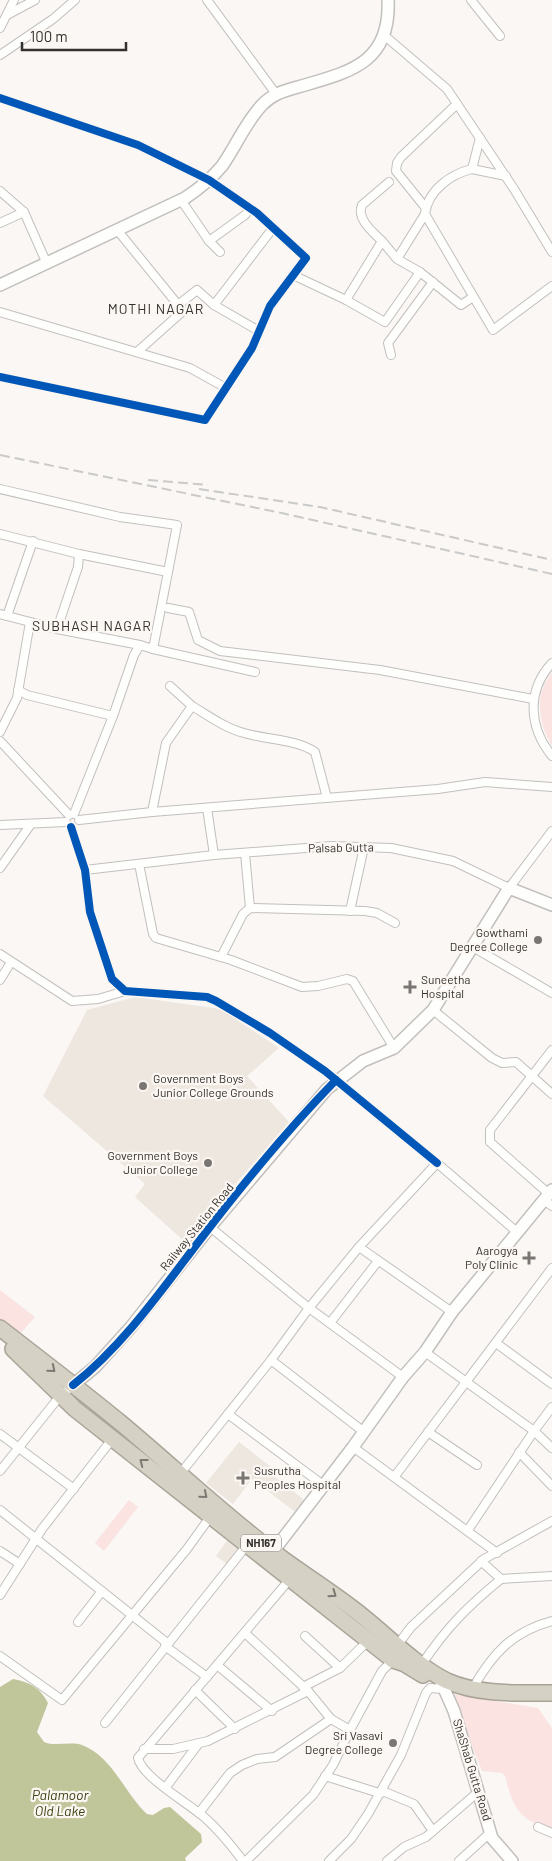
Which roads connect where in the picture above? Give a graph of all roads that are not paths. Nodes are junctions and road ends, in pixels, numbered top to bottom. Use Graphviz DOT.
graph roads {
  1 [pos="14,0"];
  2 [pos="35,0"];
  3 [pos="75,0"];
  4 [pos="206,0"];
  5 [pos="388,0"];
  6 [pos="471,0"];
  7 [pos="7,15"];
  8 [pos="0,28"];
  9 [pos="385,36"];
  10 [pos="500,36"];
  11 [pos="0,55"];
  12 [pos="276,94"];
  13 [pos="0,98"];
  14 [pos="457,104"];
  15 [pos="480,138"];
  16 [pos="472,168"];
  17 [pos="506,176"];
  18 [pos="209,180"];
  19 [pos="389,182"];
  20 [pos="0,191"];
  21 [pos="181,200"];
  22 [pos="250,209"];
  23 [pos="425,210"];
  24 [pos="24,212"];
  25 [pos="0,224"];
  26 [pos="273,228"];
  27 [pos="118,231"];
  28 [pos="382,241"];
  29 [pos="209,242"];
  30 [pos="220,252"];
  31 [pos="552,252"];
  32 [pos="397,259"];
  33 [pos="47,264"];
  34 [pos="420,272"];
  35 [pos="294,274"];
  36 [pos="432,282"];
  37 [pos="0,285"];
  38 [pos="552,286"];
  39 [pos="473,297"];
  40 [pos="346,300"];
  41 [pos="178,305"];
  42 [pos="214,306"];
  43 [pos="0,312"];
  44 [pos="260,331"];
  45 [pos="137,352"];
  46 [pos="391,356"];
  47 [pos="0,377"];
  48 [pos="226,388"];
  49 [pos="0,489"];
  50 [pos="0,534"];
  51 [pos="33,541"];
  52 [pos="80,554"];
  53 [pos="168,572"];
  54 [pos="168,608"];
  55 [pos="4,615"];
  56 [pos="30,622"];
  57 [pos="57,629"];
  58 [pos="140,645"];
  59 [pos="153,649"];
  60 [pos="552,663"];
  61 [pos="255,672"];
  62 [pos="170,686"];
  63 [pos="18,690"];
  64 [pos="533,699"];
  65 [pos="192,706"];
  66 [pos="113,716"];
  67 [pos="0,732"];
  68 [pos="0,741"];
  69 [pos="552,756"];
  70 [pos="552,787"];
  71 [pos="327,798"];
  72 [pos="207,808"];
  73 [pos="152,812"];
  74 [pos="72,820"];
  75 [pos="31,824"];
  76 [pos="0,826"];
  77 [pos="552,831"];
  78 [pos="364,847"];
  79 [pos="245,853"];
  80 [pos="214,855"];
  81 [pos="139,864"];
  82 [pos="0,868"];
  83 [pos="85,870"];
  84 [pos="509,888"];
  85 [pos="552,905"];
  86 [pos="250,908"];
  87 [pos="350,911"];
  88 [pos="394,923"];
  89 [pos="471,946"];
  90 [pos="0,954"];
  91 [pos="221,957"];
  92 [pos="11,962"];
  93 [pos="0,980"];
  94 [pos="125,991"];
  95 [pos="552,993"];
  96 [pos="433,1010"];
  97 [pos="394,1048"];
  98 [pos="552,1050"];
  99 [pos="533,1076"];
  100 [pos="336,1080"];
  101 [pos="552,1094"];
  102 [pos="437,1163"];
  103 [pos="549,1197"];
  104 [pos="210,1227"];
  105 [pos="517,1232"];
  106 [pos="359,1247"];
  107 [pos="378,1260"];
  108 [pos="552,1268"];
  109 [pos="309,1308"];
  110 [pos="452,1312"];
  111 [pos="330,1323"];
  112 [pos="0,1328"];
  113 [pos="0,1339"];
  114 [pos="496,1343"];
  115 [pos="425,1352"];
  116 [pos="271,1360"];
  117 [pos="403,1377"];
  118 [pos="466,1382"];
  119 [pos="552,1384"];
  120 [pos="72,1385"];
  121 [pos="60,1396"];
  122 [pos="552,1407"];
  123 [pos="228,1414"];
  124 [pos="534,1430"];
  125 [pos="364,1432"];
  126 [pos="428,1432"];
  127 [pos="0,1434"];
  128 [pos="113,1438"];
  129 [pos="353,1447"];
  130 [pos="20,1448"];
  131 [pos="552,1448"];
  132 [pos="519,1452"];
  133 [pos="477,1465"];
  134 [pos="0,1472"];
  135 [pos="180,1474"];
  136 [pos="395,1476"];
  137 [pos="323,1485"];
  138 [pos="552,1486"];
  139 [pos="74,1489"];
  140 [pos="0,1510"];
  141 [pos="210,1516"];
  142 [pos="552,1521"];
  143 [pos="468,1530"];
  144 [pos="36,1538"];
  145 [pos="247,1545"];
  146 [pos="0,1551"];
  147 [pos="497,1553"];
  148 [pos="269,1556"];
  149 [pos="481,1562"];
  150 [pos="20,1564"];
  151 [pos="552,1576"];
  152 [pos="290,1578"];
  153 [pos="501,1579"];
  154 [pos="102,1591"];
  155 [pos="0,1595"];
  156 [pos="132,1615"];
  157 [pos="552,1621"];
  158 [pos="78,1622"];
  159 [pos="245,1633"];
  160 [pos="305,1636"];
  161 [pos="368,1641"];
  162 [pos="166,1644"];
  163 [pos="395,1654"];
  164 [pos="0,1656"];
  165 [pos="422,1664"];
  166 [pos="217,1665"];
  167 [pos="340,1668"];
  168 [pos="207,1677"];
  169 [pos="441,1683"];
  170 [pos="473,1688"];
  171 [pos="306,1689"];
  172 [pos="195,1690"];
  173 [pos="552,1693"];
  174 [pos="552,1701"];
  175 [pos="272,1711"];
  176 [pos="331,1719"];
  177 [pos="105,1723"];
  178 [pos="235,1729"];
  179 [pos="350,1730"];
  180 [pos="199,1743"];
  181 [pos="144,1749"];
  182 [pos="326,1776"];
  183 [pos="166,1787"];
  184 [pos="478,1792"];
  185 [pos="379,1793"];
  186 [pos="199,1813"];
  187 [pos="538,1827"];
  188 [pos="433,1831"];
  189 [pos="491,1832"];
  190 [pos="552,1833"];
  191 [pos="397,1854"];
  192 [pos="244,1861"];
  193 [pos="329,1861"];
  194 [pos="387,1861"];
  195 [pos="403,1861"];
  196 [pos="459,1861"];
  197 [pos="512,1861"];
  1 -- 7 [label="street"];
  2 -- 7 [label="street"];
  3 -- 11 [label="street"];
  4 -- 12 [label="street"];
  5 -- 9 [label="street"];
  6 -- 10 [label="street"];
  7 -- 8 [label="street"];
  9 -- 12 [label="street"];
  9 -- 14 [label="street"];
  12 -- 18 [label="street"];
  13 -- 18 [label="street"];
  14 -- 15 [label="street"];
  14 -- 23 [label="street"];
  15 -- 16 [label="street"];
  15 -- 17 [label="street"];
  16 -- 17 [label="street"];
  16 -- 23 [label="street"];
  17 -- 31 [label="street"];
  18 -- 21 [label="street"];
  18 -- 22 [label="street"];
  19 -- 28 [label="street"];
  20 -- 24 [label="street"];
  21 -- 27 [label="street"];
  21 -- 29 [label="street"];
  22 -- 26 [label="street"];
  22 -- 29 [label="street"];
  23 -- 32 [label="street"];
  23 -- 39 [label="street"];
  24 -- 25 [label="street"];
  24 -- 33 [label="street"];
  26 -- 35 [label="street"];
  26 -- 42 [label="street"];
  27 -- 33 [label="street"];
  27 -- 41 [label="street"];
  28 -- 32 [label="street"];
  28 -- 40 [label="street"];
  29 -- 30 [label="street"];
  32 -- 34 [label="street"];
  33 -- 37 [label="street"];
  34 -- 36 [label="street"];
  34 -- 40 [label="street"];
  35 -- 40 [label="street"];
  35 -- 44 [label="street"];
  36 -- 39 [label="street"];
  36 -- 46 [label="street"];
  38 -- 39 [label="street"];
  41 -- 42 [label="street"];
  41 -- 45 [label="street"];
  42 -- 44 [label="street"];
  43 -- 45 [label="street"];
  44 -- 48 [label="street"];
  45 -- 48 [label="street"];
  47 -- 48 [label="street"];
  49 -- 53 [label="street"];
  50 -- 51 [label="street"];
  51 -- 52 [label="street"];
  51 -- 55 [label="street"];
  52 -- 53 [label="street"];
  52 -- 57 [label="street"];
  53 -- 59 [label="street"];
  54 -- 64 [label="street"];
  55 -- 56 [label="street"];
  56 -- 57 [label="street"];
  56 -- 63 [label="street"];
  57 -- 58 [label="street"];
  58 -- 59 [label="street"];
  58 -- 66 [label="street"];
  59 -- 61 [label="street"];
  60 -- 64 [label="street"];
  62 -- 65 [label="street"];
  63 -- 66 [label="street"];
  63 -- 67 [label="street"];
  64 -- 69 [label="street"];
  65 -- 71 [label="street"];
  65 -- 73 [label="street"];
  66 -- 74 [label="street"];
  68 -- 74 [label="street"];
  70 -- 71 [label="street"];
  71 -- 72 [label="street"];
  72 -- 73 [label="street"];
  72 -- 80 [label="street"];
  73 -- 74 [label="street"];
  74 -- 75 [label="street"];
  74 -- 83 [label="street"];
  75 -- 76 [label="street"];
  75 -- 82 [label="street"];
  77 -- 84 [label="street"];
  78 -- 79 [label="street, Palsab Gutta"];
  78 -- 84 [label="street, Palsab Gutta"];
  78 -- 87 [label="street"];
  79 -- 80 [label="street, Palsab Gutta"];
  79 -- 86 [label="street"];
  80 -- 81 [label="street, Palsab Gutta"];
  81 -- 83 [label="street, Palsab Gutta"];
  81 -- 91 [label="street"];
  83 -- 94 [label="street"];
  84 -- 85 [label="street"];
  84 -- 89 [label="street"];
  86 -- 87 [label="street"];
  86 -- 91 [label="street"];
  87 -- 88 [label="street"];
  89 -- 95 [label="street"];
  89 -- 96 [label="street"];
  90 -- 92 [label="street"];
  91 -- 97 [label="street"];
  92 -- 93 [label="street"];
  92 -- 94 [label="street"];
  94 -- 100 [label="street"];
  96 -- 97 [label="street"];
  96 -- 99 [label="street"];
  97 -- 100 [label="street, Railway Station Road"];
  98 -- 99 [label="street"];
  99 -- 101 [label="street"];
  99 -- 103 [label="street"];
  100 -- 102 [label="street"];
  100 -- 104 [label="street, Railway Station Road"];
  102 -- 105 [label="street"];
  102 -- 106 [label="street"];
  103 -- 105 [label="street"];
  104 -- 109 [label="street"];
  104 -- 120 [label="street, Railway Station Road"];
  105 -- 110 [label="street"];
  106 -- 107 [label="street"];
  106 -- 109 [label="street"];
  107 -- 110 [label="street"];
  107 -- 111 [label="street"];
  108 -- 114 [label="street"];
  109 -- 111 [label="street"];
  109 -- 116 [label="street"];
  110 -- 115 [label="street"];
  111 -- 117 [label="street"];
  112 -- 120 [label="highway, NH167, one-way"];
  113 -- 121 [label="highway, NH167"];
  114 -- 118 [label="street"];
  114 -- 119 [label="street"];
  115 -- 117 [label="street"];
  115 -- 118 [label="street"];
  116 -- 123 [label="street"];
  116 -- 125 [label="street"];
  117 -- 125 [label="street"];
  118 -- 124 [label="street"];
  118 -- 126 [label="street"];
  120 -- 121 [label="street"];
  120 -- 135 [label="highway, NH167"];
  121 -- 128 [label="highway, NH167"];
  121 -- 130 [label="street"];
  122 -- 124 [label="street"];
  123 -- 135 [label="street"];
  123 -- 137 [label="street"];
  124 -- 131 [label="street"];
  124 -- 132 [label="street"];
  125 -- 129 [label="street"];
  126 -- 133 [label="street"];
  126 -- 136 [label="street"];
  127 -- 130 [label="street"];
  128 -- 139 [label="street"];
  141 -- 128 [label="highway, NH167, one-way"];
  129 -- 136 [label="street"];
  129 -- 137 [label="street"];
  130 -- 134 [label="street"];
  130 -- 139 [label="street"];
  132 -- 138 [label="street"];
  132 -- 143 [label="street"];
  135 -- 148 [label="highway, NH167, one-way"];
  136 -- 143 [label="street"];
  137 -- 148 [label="street"];
  139 -- 144 [label="street"];
  140 -- 144 [label="street"];
  141 -- 145 [label="highway, NH167"];
  141 -- 156 [label="street"];
  142 -- 147 [label="street"];
  143 -- 147 [label="street"];
  144 -- 150 [label="street"];
  144 -- 154 [label="street"];
  145 -- 148 [label="highway, NH167"];
  145 -- 162 [label="street"];
  146 -- 150 [label="street"];
  147 -- 149 [label="street"];
  148 -- 152 [label="highway, NH167"];
  148 -- 163 [label="highway, NH167, one-way"];
  149 -- 153 [label="street"];
  149 -- 163 [label="street"];
  150 -- 155 [label="street"];
  151 -- 153 [label="street"];
  152 -- 159 [label="street"];
  152 -- 161 [label="highway, NH167"];
  153 -- 165 [label="street"];
  154 -- 156 [label="street"];
  154 -- 158 [label="street"];
  156 -- 162 [label="street"];
  156 -- 164 [label="street"];
  157 -- 170 [label="street"];
  159 -- 166 [label="street"];
  159 -- 171 [label="street"];
  160 -- 167 [label="street"];
  161 -- 163 [label="highway, NH167"];
  161 -- 167 [label="street"];
  162 -- 168 [label="street"];
  162 -- 177 [label="street"];
  163 -- 165 [label="highway, NH167"];
  163 -- 169 [label="highway, NH167"];
  163 -- 179 [label="street"];
  165 -- 169 [label="highway, NH167"];
  166 -- 168 [label="street"];
  166 -- 175 [label="street"];
  167 -- 171 [label="street"];
  168 -- 172 [label="street"];
  169 -- 170 [label="highway, NH167"];
  169 -- 174 [label="highway, NH167"];
  169 -- 184 [label="street, ShaShab Gutta Road"];
  169 -- 185 [label="street"];
  170 -- 173 [label="highway, NH167"];
  171 -- 175 [label="street"];
  171 -- 176 [label="street"];
  172 -- 178 [label="street"];
  172 -- 181 [label="street"];
  175 -- 178 [label="street"];
  176 -- 179 [label="street"];
  176 -- 186 [label="street"];
  178 -- 180 [label="street"];
  179 -- 182 [label="street"];
  180 -- 181 [label="street"];
  180 -- 183 [label="street"];
  181 -- 183 [label="street"];
  182 -- 185 [label="street"];
  182 -- 192 [label="street"];
  183 -- 186 [label="street"];
  184 -- 188 [label="street"];
  184 -- 189 [label="street, ShaShab Gutta Road"];
  185 -- 188 [label="street"];
  185 -- 193 [label="street"];
  186 -- 192 [label="street"];
  187 -- 190 [label="street"];
  188 -- 191 [label="street"];
  189 -- 196 [label="street"];
  189 -- 197 [label="street, ShaShab Gutta Road"];
  191 -- 194 [label="street"];
  191 -- 195 [label="street"];
}
